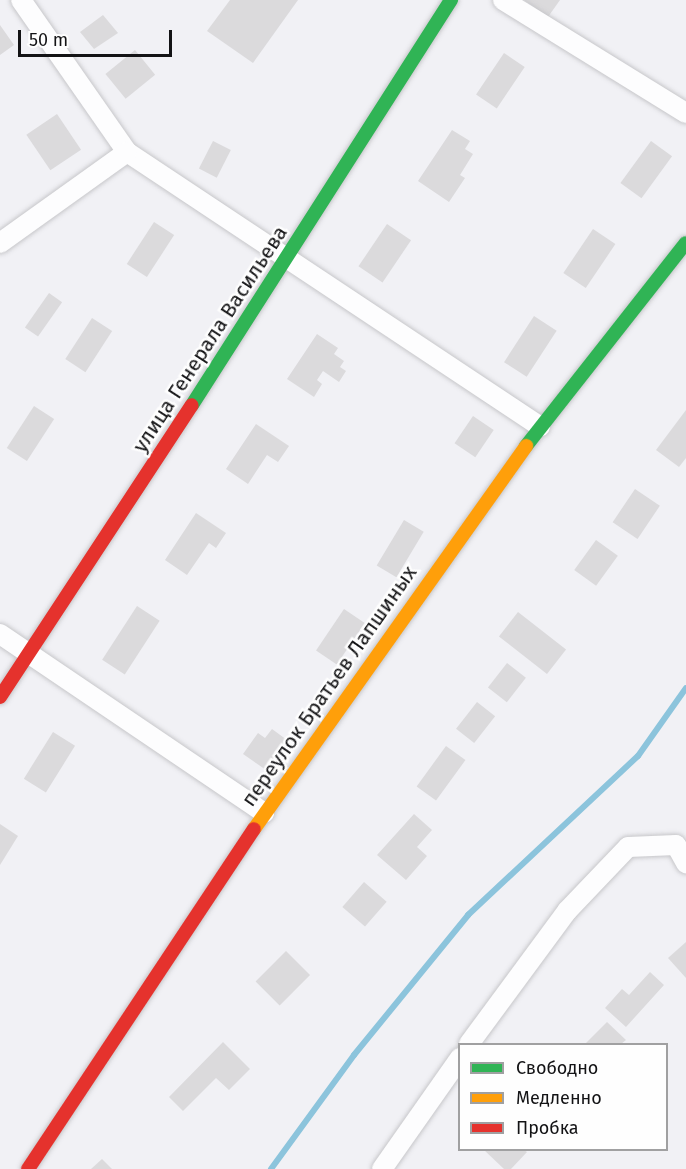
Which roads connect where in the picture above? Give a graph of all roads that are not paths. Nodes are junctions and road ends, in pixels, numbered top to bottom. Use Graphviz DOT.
graph roads {
  1 [pos="21,0"];
  2 [pos="451,0"];
  3 [pos="503,0"];
  4 [pos="419,20"];
  5 [pos="390,102"];
  6 [pos="686,113"];
  7 [pos="127,152"];
  8 [pos="0,243"];
  9 [pos="686,243"];
  10 [pos="289,259"];
  11 [pos="540,426"];
  12 [pos="0,634"];
  13 [pos="28,653"];
  14 [pos="0,697"];
  15 [pos="264,813"];
  16 [pos="686,862"];
  17 [pos="470,1043"];
  18 [pos="458,1059"];
  19 [pos="28,1169"];
  20 [pos="382,1169"];
  1 -- 7 [label="street"];
  2 -- 5 [label="street, улица Генерала Васильева"];
  3 -- 6 [label="street"];
  4 -- 5 [label="street"];
  5 -- 10 [label="street, улица Генерала Васильева"];
  7 -- 8 [label="street"];
  7 -- 10 [label="street"];
  9 -- 11 [label="street, переулок Братьев Лапшиных"];
  10 -- 11 [label="street"];
  10 -- 13 [label="street, улица Генерала Васильева"];
  11 -- 15 [label="street, переулок Братьев Лапшиных"];
  12 -- 13 [label="street"];
  13 -- 14 [label="street, улица Генерала Васильева"];
  13 -- 15 [label="street"];
  15 -- 19 [label="street, переулок Братьев Лапшиных"];
  16 -- 17 [label="street"];
  18 -- 20 [label="street"];
}
